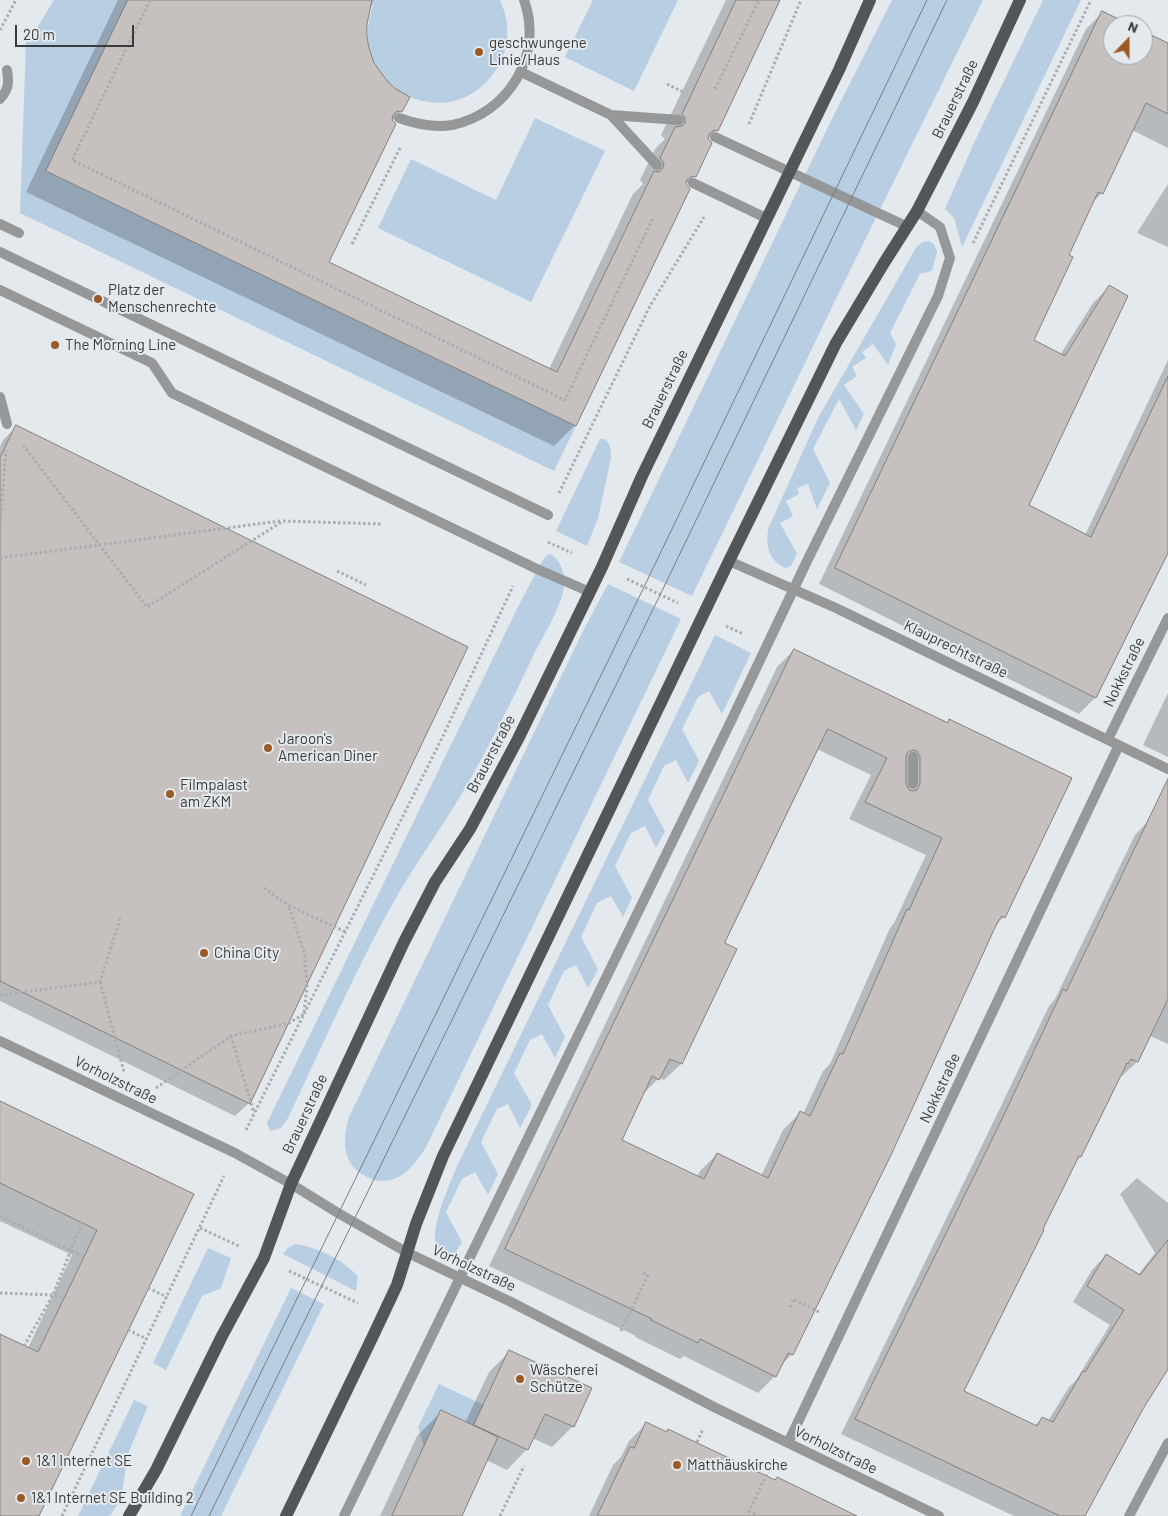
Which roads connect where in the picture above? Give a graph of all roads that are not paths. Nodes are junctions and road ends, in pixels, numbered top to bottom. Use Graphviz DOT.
graph roads {
  1 [pos="524,0"];
  2 [pos="870,0"];
  3 [pos="1020,0"];
  4 [pos="7,70"];
  5 [pos="521,72"];
  6 [pos="0,99"];
  7 [pos="611,116"];
  8 [pos="399,118"];
  9 [pos="679,120"];
  10 [pos="715,137"];
  11 [pos="657,165"];
  12 [pos="788,172"];
  13 [pos="693,183"];
  14 [pos="917,211"];
  15 [pos="766,218"];
  16 [pos="0,224"];
  17 [pos="908,227"];
  18 [pos="19,233"];
  19 [pos="0,252"];
  20 [pos="0,290"];
  21 [pos="0,397"];
  22 [pos="7,424"];
  23 [pos="548,515"];
  24 [pos="729,562"];
  25 [pos="794,589"];
  26 [pos="590,592"];
  27 [pos="1168,618"];
  28 [pos="1108,739"];
  29 [pos="1119,745"];
  30 [pos="913,756"];
  31 [pos="1168,769"];
  32 [pos="913,784"];
  33 [pos="0,1041"];
  34 [pos="291,1184"];
  35 [pos="408,1253"];
  36 [pos="459,1279"];
  37 [pos="785,1442"];
  38 [pos="1168,1443"];
  39 [pos="129,1516"];
  40 [pos="286,1516"];
  41 [pos="344,1516"];
  42 [pos="939,1516"];
  43 [pos="1130,1516"];
  1 -- 5 [label="street"];
  2 -- 12 [label="main road, Brauerstraße"];
  3 -- 14 [label="main road, Brauerstraße"];
  4 -- 6 [label="street"];
  5 -- 7 [label="street"];
  5 -- 8 [label="street"];
  7 -- 9 [label="street"];
  7 -- 11 [label="street"];
  10 -- 12 [label="street"];
  12 -- 15 [label="main road, Brauerstraße"];
  12 -- 17 [label="street"];
  13 -- 15 [label="street"];
  14 -- 17 [label="main road, Brauerstraße"];
  14 -- 25 [label="street"];
  15 -- 26 [label="main road, Brauerstraße"];
  16 -- 18 [label="street"];
  17 -- 24 [label="main road, Brauerstraße"];
  19 -- 23 [label="street"];
  20 -- 26 [label="street"];
  21 -- 22 [label="street"];
  24 -- 25 [label="street, Klauprechtstraße"];
  24 -- 35 [label="main road, Brauerstraße"];
  25 -- 28 [label="street, Klauprechtstraße"];
  25 -- 36 [label="street"];
  26 -- 34 [label="main road, Brauerstraße"];
  27 -- 28 [label="street, Nokkstraße"];
  28 -- 29 [label="street, Klauprechtstraße"];
  29 -- 31 [label="street, Klauprechtstraße"];
  29 -- 37 [label="street, Nokkstraße"];
  30 -- 32 [label="street"];
  33 -- 34 [label="street, Vorholzstraße"];
  34 -- 35 [label="street, Vorholzstraße"];
  34 -- 39 [label="main road, Brauerstraße"];
  35 -- 36 [label="street, Vorholzstraße"];
  35 -- 40 [label="main road, Brauerstraße"];
  36 -- 37 [label="street, Vorholzstraße"];
  36 -- 41 [label="street"];
  37 -- 42 [label="street, Vorholzstraße"];
  38 -- 43 [label="street"];
}
